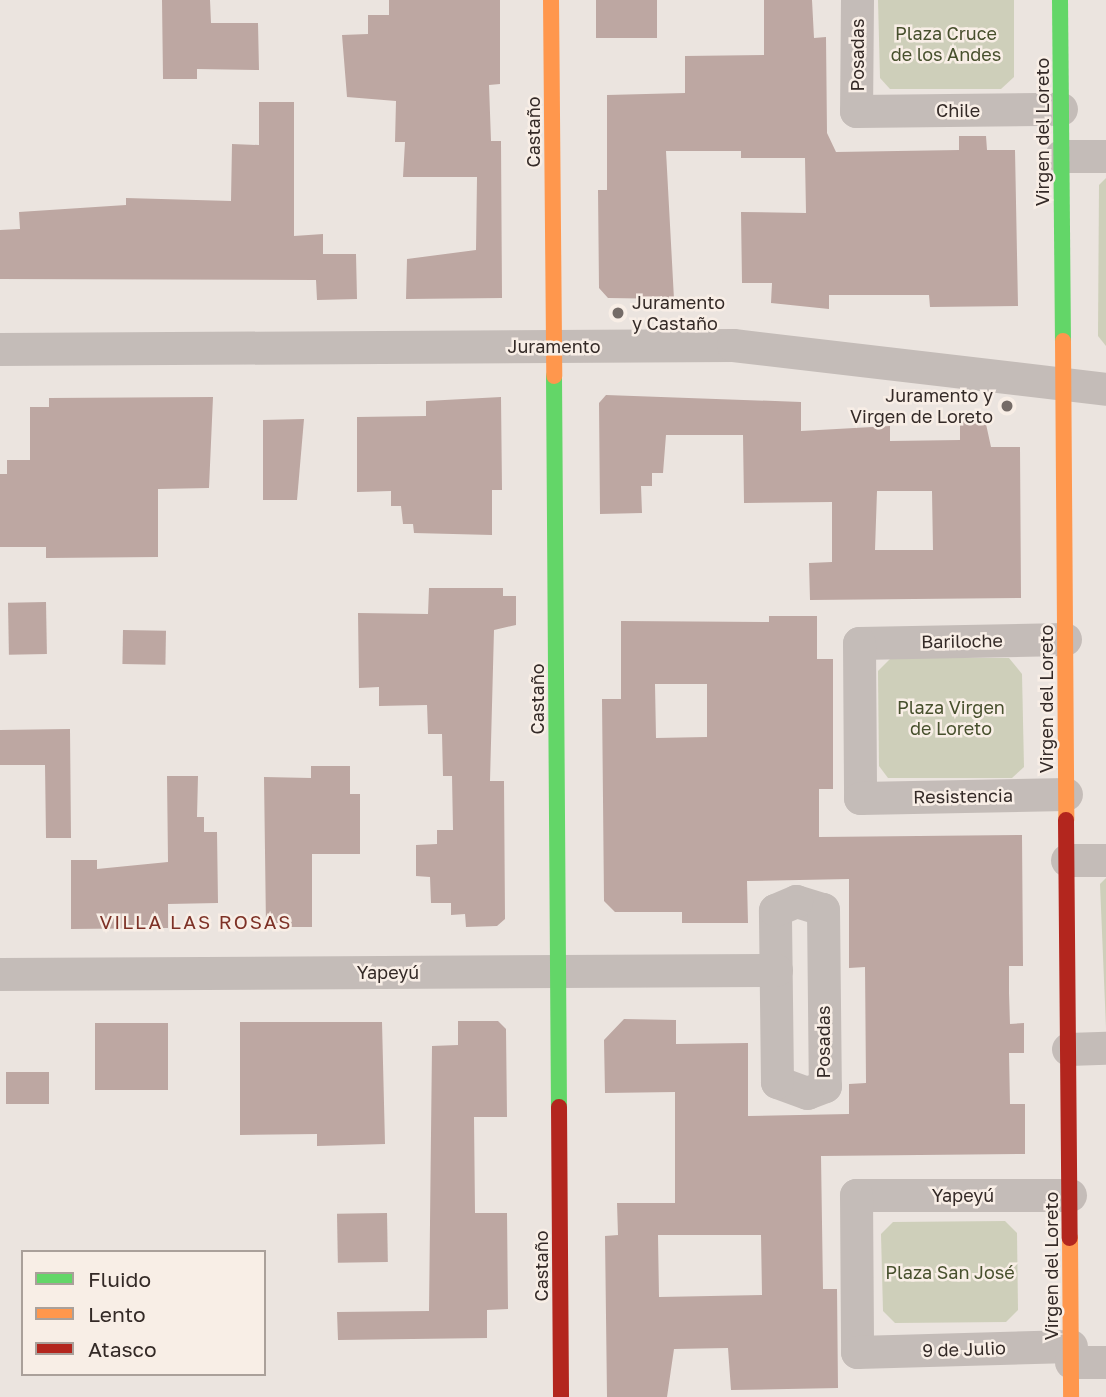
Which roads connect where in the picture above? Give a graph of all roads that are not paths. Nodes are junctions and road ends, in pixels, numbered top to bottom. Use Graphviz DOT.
graph roads {
  1 [pos="551,0"];
  2 [pos="857,0"];
  3 [pos="1060,0"];
  4 [pos="1061,110"];
  5 [pos="856,111"];
  6 [pos="1061,156"];
  7 [pos="1106,156"];
  8 [pos="554,346"];
  9 [pos="0,349"];
  10 [pos="1063,384"];
  11 [pos="1106,388"];
  12 [pos="1065,639"];
  13 [pos="1066,794"];
  14 [pos="860,798"];
  15 [pos="1067,860"];
  16 [pos="1106,860"];
  17 [pos="776,970"];
  18 [pos="558,971"];
  19 [pos="0,974"];
  20 [pos="1106,1048"];
  21 [pos="1068,1049"];
  22 [pos="1070,1195"];
  23 [pos="857,1352"];
  24 [pos="1071,1354"];
  25 [pos="1106,1362"];
  26 [pos="561,1397"];
  27 [pos="1071,1397"];
  1 -- 8 [label="street, Castaño"];
  2 -- 5 [label="street, Posadas"];
  3 -- 4 [label="street, Virgen del Loreto"];
  4 -- 5 [label="street, Chile"];
  4 -- 6 [label="street, Virgen del Loreto"];
  6 -- 7 [label="street"];
  6 -- 10 [label="street, Virgen del Loreto"];
  8 -- 9 [label="street, Juramento"];
  8 -- 10 [label="street, Juramento"];
  8 -- 18 [label="street, Castaño"];
  10 -- 11 [label="street, Juramento"];
  10 -- 12 [label="street, Virgen del Loreto"];
  12 -- 13 [label="street, Virgen del Loreto"];
  12 -- 14 [label="street, Bariloche"];
  13 -- 14 [label="street, Resistencia"];
  13 -- 15 [label="street, Virgen del Loreto"];
  15 -- 16 [label="street"];
  15 -- 21 [label="street, Virgen del Loreto"];
  17 -- 17 [label="street, Posadas"];
  17 -- 18 [label="street, Yapeyú"];
  18 -- 19 [label="street, Yapeyú"];
  18 -- 26 [label="street, Castaño"];
  20 -- 21 [label="street"];
  21 -- 22 [label="street, Virgen del Loreto"];
  22 -- 23 [label="street, Yapeyú"];
  22 -- 24 [label="street, Virgen del Loreto"];
  23 -- 24 [label="street, 9 de Julio"];
  24 -- 25 [label="street, 9 de Julio"];
  24 -- 27 [label="street, Virgen del Loreto"];
}
